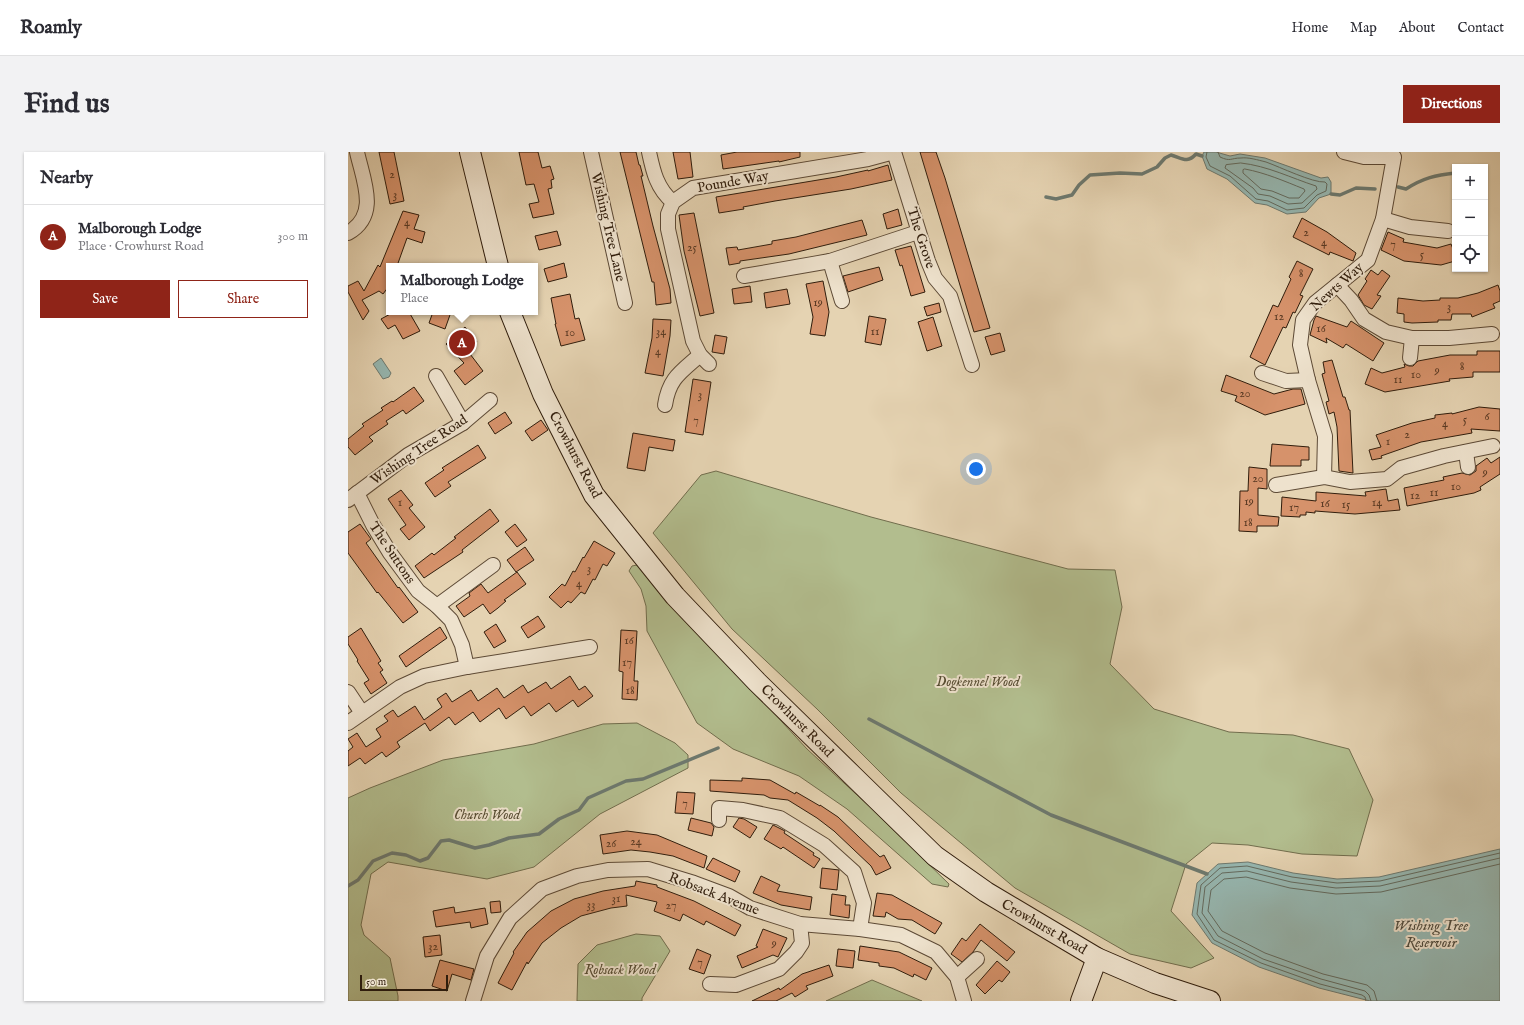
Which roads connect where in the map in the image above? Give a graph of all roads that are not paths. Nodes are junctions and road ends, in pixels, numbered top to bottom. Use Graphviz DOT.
graph roads {
  1 [pos="357,152"];
  2 [pos="470,152"];
  3 [pos="591,152"];
  4 [pos="649,152"];
  5 [pos="894,152"];
  6 [pos="1344,152"];
  7 [pos="673,202"];
  8 [pos="1383,219"];
  9 [pos="1448,231"];
  10 [pos="918,232"];
  11 [pos="348,233"];
  12 [pos="830,261"];
  13 [pos="497,263"];
  14 [pos="744,276"];
  15 [pos="1337,285"];
  16 [pos="842,301"];
  17 [pos="625,303"];
  18 [pos="511,315"];
  19 [pos="1492,334"];
  20 [pos="1412,338"];
  21 [pos="1410,358"];
  22 [pos="972,365"];
  23 [pos="1262,373"];
  24 [pos="436,376"];
  25 [pos="1308,380"];
  26 [pos="490,400"];
  27 [pos="665,405"];
  28 [pos="463,423"];
  29 [pos="1493,446"];
  30 [pos="1466,452"];
  31 [pos="1468,466"];
  32 [pos="1324,477"];
  33 [pos="1276,485"];
  34 [pos="352,497"];
  35 [pos="493,565"];
  36 [pos="437,606"];
  37 [pos="590,647"];
  38 [pos="467,667"];
  39 [pos="348,692"];
  40 [pos="362,713"];
  41 [pos="348,723"];
  42 [pos="719,820"];
  43 [pos="800,924"];
  44 [pos="860,929"];
  45 [pos="1097,958"];
  46 [pos="977,959"];
  47 [pos="957,977"];
  48 [pos="717,980"];
  49 [pos="473,1001"];
  50 [pos="964,1001"];
  51 [pos="1081,1001"];
  52 [pos="1210,1001"];
  1 -- 11 [label="street"];
  2 -- 13 [label="main road"];
  3 -- 17 [label="street, Wishing Tree Lane"];
  4 -- 7 [label="street"];
  5 -- 7 [label="street, Pounde Way"];
  5 -- 10 [label="street, The Grove"];
  6 -- 8 [label="street, Newts Way"];
  7 -- 27 [label="street"];
  8 -- 9 [label="street"];
  8 -- 15 [label="street, Newts Way"];
  10 -- 12 [label="street"];
  10 -- 22 [label="street, The Grove"];
  12 -- 14 [label="street"];
  12 -- 16 [label="street"];
  15 -- 20 [label="street"];
  15 -- 25 [label="street, Newts Way"];
  18 -- 45 [label="main road, Crowhurst Road"];
  19 -- 20 [label="street"];
  20 -- 21 [label="street"];
  23 -- 25 [label="street"];
  24 -- 28 [label="street"];
  25 -- 32 [label="street, Newts Way"];
  26 -- 28 [label="street, Wishing Tree Road"];
  28 -- 34 [label="street, Wishing Tree Road"];
  29 -- 30 [label="street"];
  30 -- 31 [label="street"];
  30 -- 32 [label="street"];
  32 -- 33 [label="street"];
  34 -- 36 [label="street, The Suttons"];
  35 -- 36 [label="street"];
  36 -- 38 [label="street, The Suttons"];
  37 -- 38 [label="street"];
  38 -- 40 [label="street"];
  39 -- 40 [label="street"];
  40 -- 41 [label="street"];
  42 -- 44 [label="street"];
  43 -- 44 [label="street, Robsack Avenue"];
  43 -- 48 [label="street"];
  43 -- 49 [label="street, Robsack Avenue"];
  44 -- 47 [label="street, Robsack Avenue"];
  45 -- 51 [label="main road"];
  45 -- 52 [label="main road, Crowhurst Road"];
  46 -- 47 [label="street"];
  47 -- 50 [label="street, Robsack Avenue"];
}
